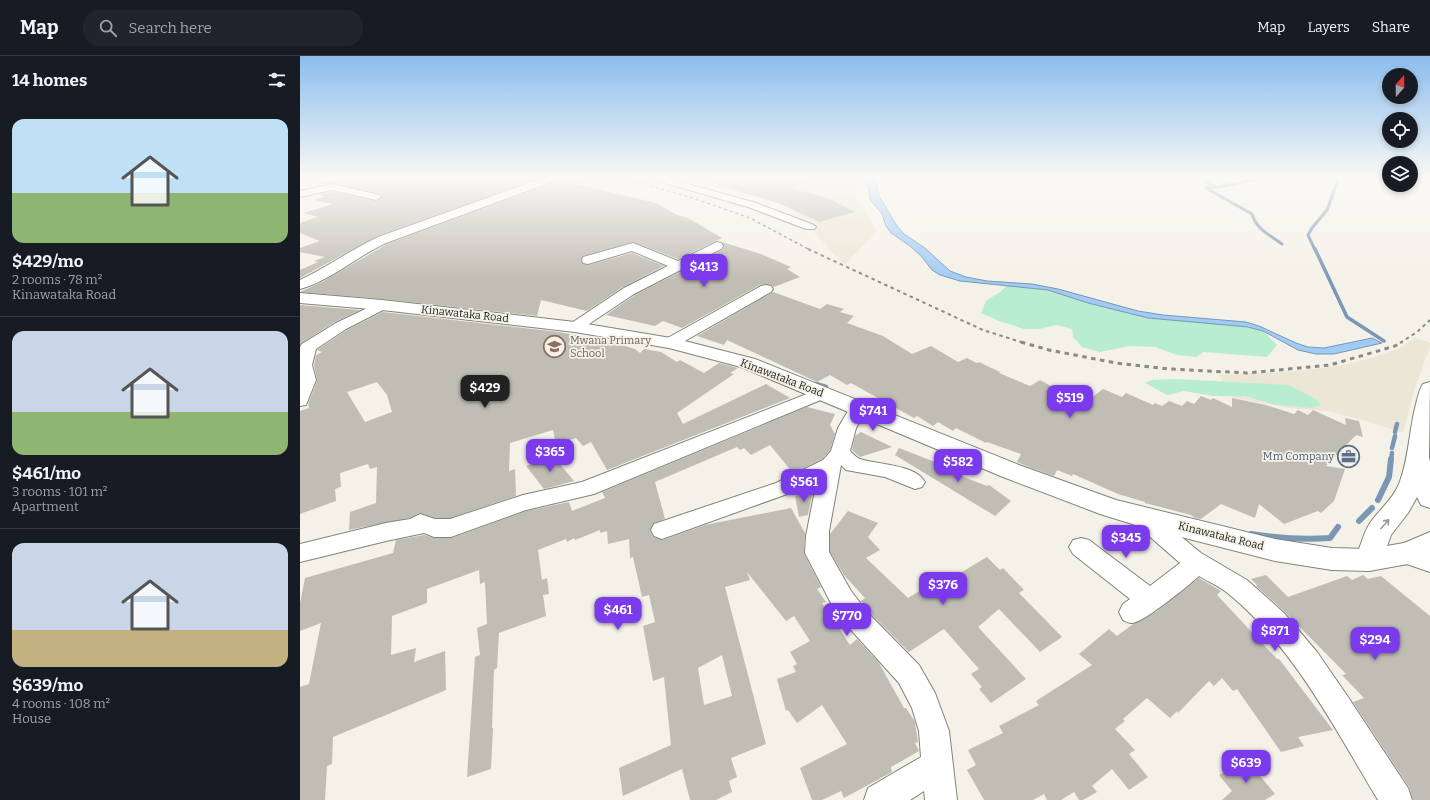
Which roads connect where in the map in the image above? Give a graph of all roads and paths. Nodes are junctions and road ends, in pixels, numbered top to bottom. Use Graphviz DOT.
graph roads {
  1 [pos="460,212"];
  2 [pos="770,212"];
  3 [pos="810,227"];
  4 [pos="717,246"];
  5 [pos="588,260"];
  6 [pos="679,266"];
  7 [pos="300,285"];
  8 [pos="766,289"];
  9 [pos="300,298"];
  10 [pos="382,305"];
  11 [pos="575,327"];
  12 [pos="670,343"];
  13 [pos="822,393"];
  14 [pos="1429,394"];
  15 [pos="300,401"];
  16 [pos="858,408"];
  17 [pos="1417,457"];
  18 [pos="835,459"];
  19 [pos="915,482"];
  20 [pos="1430,499"];
  21 [pos="1142,517"];
  22 [pos="662,530"];
  23 [pos="1081,547"];
  24 [pos="1423,552"];
  25 [pos="300,553"];
  26 [pos="1193,560"];
  27 [pos="1369,560"];
  28 [pos="936,766"];
  29 [pos="880,800"];
  30 [pos="940,800"];
  31 [pos="1396,800"];
  1 -- 7 [label="street"];
  2 -- 3 [label="street"];
  4 -- 6 [label="street"];
  5 -- 6 [label="street"];
  6 -- 11 [label="street"];
  8 -- 12 [label="street"];
  9 -- 10 [label="street, Kinawataka Road"];
  10 -- 11 [label="street, Kinawataka Road"];
  10 -- 15 [label="street"];
  11 -- 12 [label="street, Kinawataka Road"];
  12 -- 13 [label="street, Kinawataka Road"];
  13 -- 16 [label="street, Kinawataka Road"];
  13 -- 25 [label="street"];
  14 -- 17 [label="street"];
  16 -- 18 [label="street"];
  16 -- 21 [label="street, Kinawataka Road"];
  17 -- 20 [label="street"];
  27 -- 17 [label="street, one-way"];
  18 -- 19 [label="street"];
  18 -- 22 [label="street"];
  18 -- 28 [label="street"];
  21 -- 26 [label="street"];
  21 -- 27 [label="street, Kinawataka Road"];
  23 -- 26 [label="street"];
  24 -- 27 [label="street, Kinawataka Road"];
  26 -- 31 [label="street"];
  28 -- 29 [label="street"];
  28 -- 30 [label="street"];
}
